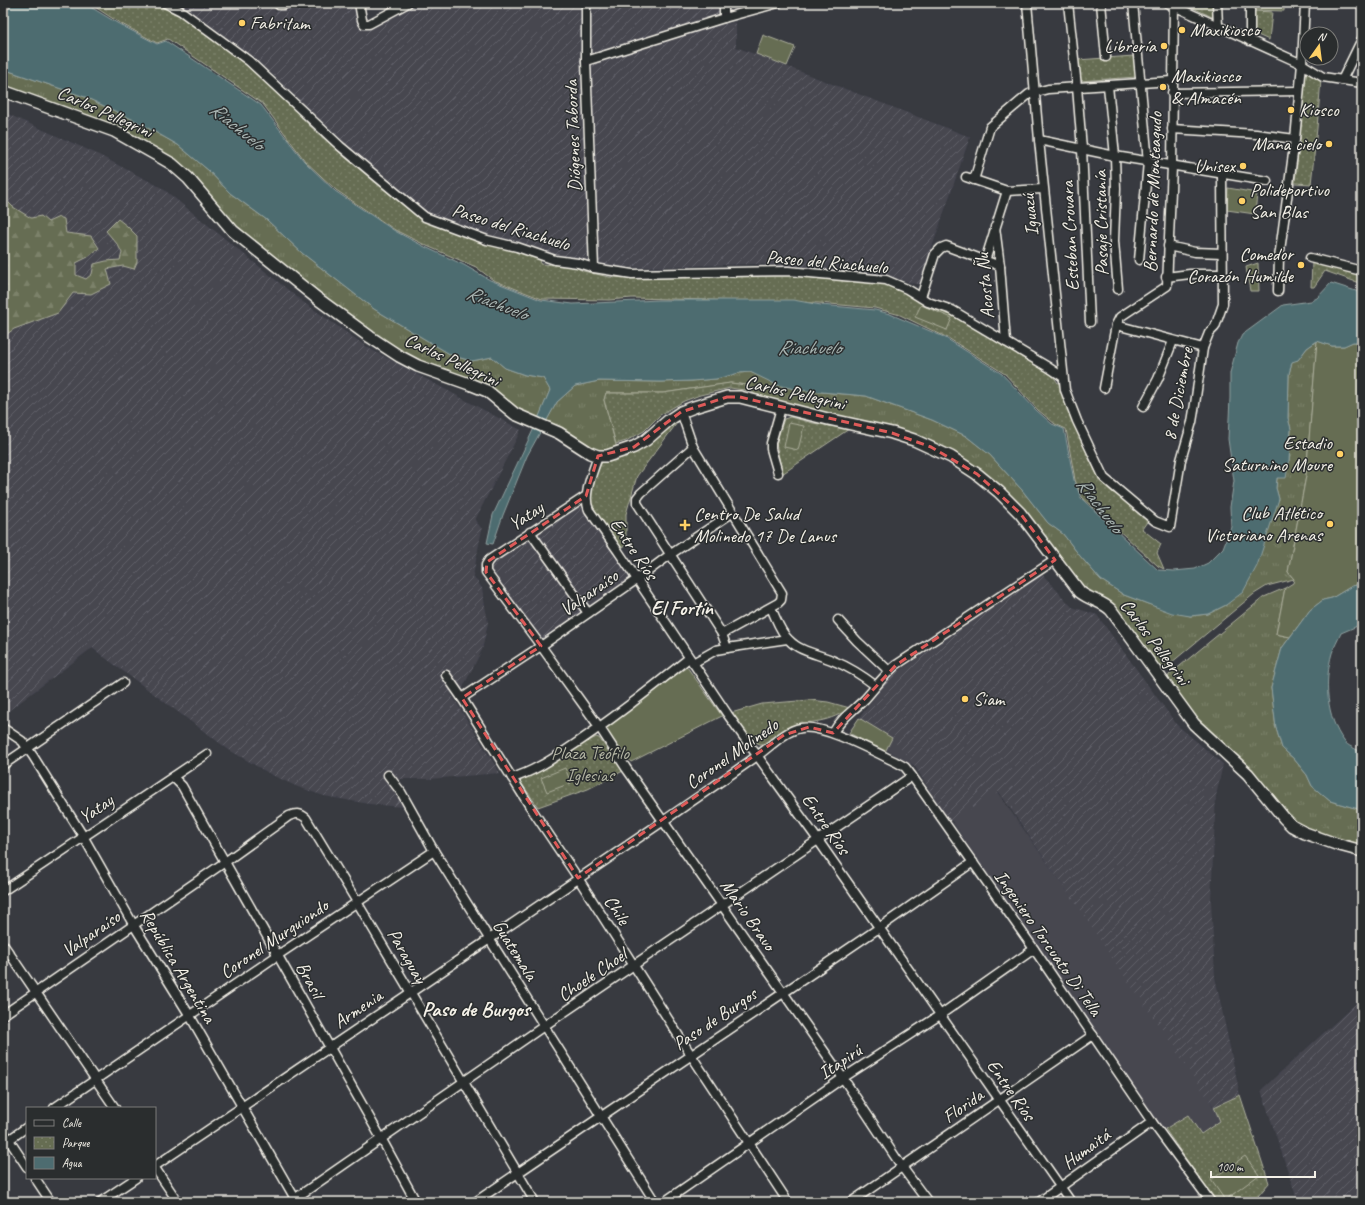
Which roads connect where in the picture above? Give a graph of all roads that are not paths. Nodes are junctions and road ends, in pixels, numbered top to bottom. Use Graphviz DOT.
graph roads {
  1 [pos="165,3"];
  2 [pos="287,3"];
  3 [pos="359,3"];
  4 [pos="408,3"];
  5 [pos="586,3"];
  6 [pos="724,3"];
  7 [pos="778,3"];
  8 [pos="1027,3"];
  9 [pos="1068,3"];
  10 [pos="1101,3"];
  11 [pos="1133,3"];
  12 [pos="1217,3"];
  13 [pos="1250,3"];
  14 [pos="1305,3"];
  15 [pos="278,4"];
  16 [pos="1172,4"];
  17 [pos="181,7"];
  18 [pos="724,18"];
  19 [pos="1218,26"];
  20 [pos="1304,26"];
  21 [pos="1362,39"];
  22 [pos="1250,41"];
  23 [pos="1106,57"];
  24 [pos="586,61"];
  25 [pos="1299,63"];
  26 [pos="1302,66"];
  27 [pos="1305,66"];
  28 [pos="1172,80"];
  29 [pos="1342,80"];
  30 [pos="1140,83"];
  31 [pos="1362,83"];
  32 [pos="1108,86"];
  33 [pos="1077,87"];
  34 [pos="3,91"];
  35 [pos="1299,91"];
  36 [pos="1034,92"];
  37 [pos="1172,93"];
  38 [pos="1172,129"];
  39 [pos="1294,139"];
  40 [pos="1039,140"];
  41 [pos="1082,149"];
  42 [pos="1115,156"];
  43 [pos="1148,162"];
  44 [pos="1172,166"];
  45 [pos="1222,174"];
  46 [pos="1267,181"];
  47 [pos="1044,189"];
  48 [pos="1007,191"];
  49 [pos="995,228"];
  50 [pos="1168,246"];
  51 [pos="1222,253"];
  52 [pos="1310,258"];
  53 [pos="1139,260"];
  54 [pos="985,261"];
  55 [pos="1000,266"];
  56 [pos="594,268"];
  57 [pos="1362,271"];
  58 [pos="1222,274"];
  59 [pos="1166,277"];
  60 [pos="1118,289"];
  61 [pos="1278,291"];
  62 [pos="921,297"];
  63 [pos="1090,322"];
  64 [pos="1116,325"];
  65 [pos="1173,341"];
  66 [pos="1006,342"];
  67 [pos="1202,348"];
  68 [pos="1063,377"];
  69 [pos="1104,388"];
  70 [pos="1143,407"];
  71 [pos="780,408"];
  72 [pos="681,412"];
  73 [pos="693,447"];
  74 [pos="598,456"];
  75 [pos="778,473"];
  76 [pos="586,496"];
  77 [pos="732,513"];
  78 [pos="1170,527"];
  79 [pos="530,532"];
  80 [pos="671,554"];
  81 [pos="1055,560"];
  82 [pos="486,565"];
  83 [pos="636,580"];
  84 [pos="771,608"];
  85 [pos="588,613"];
  86 [pos="838,620"];
  87 [pos="722,634"];
  88 [pos="787,639"];
  89 [pos="541,646"];
  90 [pos="727,648"];
  91 [pos="691,661"];
  92 [pos="889,671"];
  93 [pos="446,675"];
  94 [pos="123,683"];
  95 [pos="876,686"];
  96 [pos="462,698"];
  97 [pos="3,728"];
  98 [pos="600,728"];
  99 [pos="833,733"];
  100 [pos="28,748"];
  101 [pos="207,754"];
  102 [pos="757,756"];
  103 [pos="3,765"];
  104 [pos="388,775"];
  105 [pos="912,776"];
  106 [pos="173,777"];
  107 [pos="512,778"];
  108 [pos="298,814"];
  109 [pos="663,821"];
  110 [pos="83,836"];
  111 [pos="818,840"];
  112 [pos="434,851"];
  113 [pos="1362,851"];
  114 [pos="225,862"];
  115 [pos="973,862"];
  116 [pos="578,878"];
  117 [pos="3,891"];
  118 [pos="357,902"];
  119 [pos="722,906"];
  120 [pos="133,924"];
  121 [pos="879,928"];
  122 [pos="490,938"];
  123 [pos="3,944"];
  124 [pos="1034,949"];
  125 [pos="278,955"];
  126 [pos="634,966"];
  127 [pos="783,992"];
  128 [pos="37,993"];
  129 [pos="410,993"];
  130 [pos="3,1015"];
  131 [pos="940,1015"];
  132 [pos="190,1016"];
  133 [pos="544,1026"];
  134 [pos="1093,1035"];
  135 [pos="330,1048"];
  136 [pos="691,1054"];
  137 [pos="843,1078"];
  138 [pos="95,1079"];
  139 [pos="463,1082"];
  140 [pos="999,1100"];
  141 [pos="55,1107"];
  142 [pos="114,1107"];
  143 [pos="242,1107"];
  144 [pos="601,1116"];
  145 [pos="1152,1122"];
  146 [pos="26,1128"];
  147 [pos="3,1131"];
  148 [pos="381,1138"];
  149 [pos="6,1142"];
  150 [pos="750,1144"];
  151 [pos="26,1165"];
  152 [pos="156,1166"];
  153 [pos="902,1167"];
  154 [pos="156,1169"];
  155 [pos="518,1173"];
  156 [pos="36,1179"];
  157 [pos="134,1179"];
  158 [pos="1060,1187"];
  159 [pos="294,1201"];
  160 [pos="51,1202"];
  161 [pos="100,1202"];
  162 [pos="178,1202"];
  163 [pos="416,1202"];
  164 [pos="476,1202"];
  165 [pos="535,1202"];
  166 [pos="655,1202"];
  167 [pos="664,1202"];
  168 [pos="788,1202"];
  169 [pos="851,1202"];
  170 [pos="928,1202"];
  171 [pos="1039,1202"];
  172 [pos="1071,1202"];
  173 [pos="1211,1202"];
  1 -- 17 [label="street, Paseo del Riachuelo"];
  2 -- 15 [label="street"];
  3 -- 4 [label="street"];
  5 -- 24 [label="street, Diógenes Taborda"];
  6 -- 18 [label="street"];
  7 -- 18 [label="street"];
  8 -- 36 [label="street, Iguazú"];
  9 -- 33 [label="street, Esteban Crovara"];
  10 -- 23 [label="street"];
  11 -- 30 [label="street"];
  12 -- 19 [label="street"];
  13 -- 22 [label="street"];
  14 -- 20 [label="street"];
  16 -- 19 [label="street"];
  16 -- 28 [label="street, Bernardo de Monteagudo"];
  17 -- 56 [label="street, Paseo del Riachuelo"];
  18 -- 24 [label="street"];
  19 -- 22 [label="street"];
  21 -- 29 [label="street"];
  22 -- 25 [label="street"];
  24 -- 56 [label="street, Diógenes Taborda"];
  26 -- 35 [label="street"];
  27 -- 29 [label="street"];
  28 -- 30 [label="street"];
  28 -- 37 [label="street, Bernardo de Monteagudo"];
  29 -- 31 [label="street"];
  30 -- 32 [label="street"];
  30 -- 43 [label="street"];
  32 -- 33 [label="street"];
  32 -- 42 [label="street, Pasaje Cristanía"];
  33 -- 36 [label="street"];
  33 -- 41 [label="street, Esteban Crovara"];
  34 -- 74 [label="street, Carlos Pellegrini"];
  35 -- 37 [label="street"];
  35 -- 39 [label="street"];
  36 -- 40 [label="street, Iguazú"];
  36 -- 48 [label="street"];
  37 -- 38 [label="street, Bernardo de Monteagudo"];
  38 -- 39 [label="street"];
  38 -- 44 [label="street, Bernardo de Monteagudo"];
  39 -- 61 [label="street"];
  40 -- 41 [label="street"];
  40 -- 47 [label="street, Iguazú"];
  41 -- 42 [label="street"];
  41 -- 63 [label="street, Esteban Crovara"];
  42 -- 43 [label="street"];
  42 -- 60 [label="street, Pasaje Cristanía"];
  43 -- 44 [label="street"];
  43 -- 53 [label="street"];
  44 -- 45 [label="street"];
  44 -- 50 [label="street, Bernardo de Monteagudo"];
  45 -- 46 [label="street"];
  45 -- 51 [label="street, 8 de Diciembre"];
  47 -- 48 [label="street"];
  47 -- 68 [label="street, Iguazú"];
  48 -- 49 [label="street, Acosta Ñu"];
  49 -- 54 [label="street, Acosta Ñu"];
  49 -- 55 [label="street, Acosta Ñu"];
  50 -- 51 [label="street"];
  50 -- 59 [label="street, Bernardo de Monteagudo"];
  51 -- 58 [label="street, 8 de Diciembre"];
  52 -- 57 [label="street"];
  54 -- 55 [label="street"];
  54 -- 62 [label="street"];
  55 -- 66 [label="street, Acosta Ñu"];
  56 -- 62 [label="street, Paseo del Riachuelo"];
  58 -- 59 [label="street"];
  58 -- 67 [label="street, 8 de Diciembre"];
  59 -- 64 [label="street, Bernardo de Monteagudo"];
  62 -- 66 [label="street, Paseo del Riachuelo"];
  64 -- 65 [label="street"];
  64 -- 69 [label="street"];
  65 -- 67 [label="street"];
  65 -- 70 [label="street"];
  66 -- 68 [label="street, Paseo del Riachuelo"];
  67 -- 78 [label="street, 8 de Diciembre"];
  68 -- 78 [label="street, Iguazú"];
  71 -- 72 [label="street, Carlos Pellegrini"];
  71 -- 75 [label="street"];
  71 -- 81 [label="street, Carlos Pellegrini"];
  72 -- 73 [label="street"];
  72 -- 74 [label="street, Carlos Pellegrini"];
  73 -- 77 [label="street"];
  73 -- 80 [label="street"];
  74 -- 76 [label="street"];
  76 -- 79 [label="street, Yatay"];
  76 -- 83 [label="street, Entre Ríos"];
  77 -- 80 [label="street, Valparaíso"];
  77 -- 84 [label="street"];
  79 -- 82 [label="street, Yatay"];
  79 -- 85 [label="street"];
  80 -- 83 [label="street, Valparaíso"];
  80 -- 87 [label="street"];
  81 -- 92 [label="street"];
  81 -- 113 [label="street, Carlos Pellegrini"];
  82 -- 89 [label="street, Mario Bravo"];
  83 -- 85 [label="street, Valparaíso"];
  83 -- 91 [label="street, Entre Ríos"];
  84 -- 87 [label="street"];
  84 -- 88 [label="street"];
  85 -- 89 [label="street, Valparaíso"];
  86 -- 92 [label="street"];
  87 -- 90 [label="street"];
  88 -- 90 [label="street"];
  88 -- 95 [label="street"];
  89 -- 96 [label="street, Valparaíso"];
  89 -- 98 [label="street, Mario Bravo"];
  90 -- 91 [label="street"];
  91 -- 98 [label="street"];
  91 -- 102 [label="street, Entre Ríos"];
  92 -- 95 [label="street"];
  93 -- 96 [label="street, Chile"];
  94 -- 100 [label="street"];
  95 -- 99 [label="street"];
  96 -- 107 [label="street, Chile"];
  97 -- 100 [label="street, República Argentina"];
  98 -- 107 [label="street"];
  98 -- 109 [label="street, Mario Bravo"];
  99 -- 102 [label="street, Coronel Molinedo"];
  99 -- 105 [label="street, Ingeniero Torcuato Di Tella"];
  100 -- 103 [label="street"];
  100 -- 110 [label="street, República Argentina"];
  101 -- 106 [label="street, Yatay"];
  102 -- 109 [label="street, Coronel Molinedo"];
  102 -- 111 [label="street, Entre Ríos"];
  104 -- 112 [label="street, Guatemala"];
  105 -- 111 [label="street, Choele Choel"];
  105 -- 115 [label="street, Ingeniero Torcuato Di Tella"];
  106 -- 110 [label="street, Yatay"];
  106 -- 114 [label="street, Brasil"];
  107 -- 116 [label="street, Chile"];
  108 -- 114 [label="street, Valparaíso"];
  108 -- 118 [label="street, Paraguay"];
  109 -- 116 [label="street, Coronel Molinedo"];
  109 -- 119 [label="street, Mario Bravo"];
  110 -- 117 [label="street, Yatay"];
  110 -- 120 [label="street, República Argentina"];
  111 -- 119 [label="street, Choele Choel"];
  111 -- 121 [label="street, Entre Ríos"];
  112 -- 118 [label="street, Coronel Murguiondo"];
  112 -- 122 [label="street, Guatemala"];
  114 -- 120 [label="street, Valparaíso"];
  114 -- 125 [label="street, Brasil"];
  115 -- 121 [label="street, Paso de Burgos"];
  115 -- 124 [label="street, Ingeniero Torcuato Di Tella"];
  116 -- 122 [label="street, Armenia"];
  116 -- 126 [label="street, Chile"];
  118 -- 125 [label="street, Coronel Murguiondo"];
  118 -- 129 [label="street, Paraguay"];
  119 -- 126 [label="street, Choele Choel"];
  119 -- 127 [label="street, Mario Bravo"];
  120 -- 128 [label="street, Valparaíso"];
  120 -- 132 [label="street, República Argentina"];
  121 -- 127 [label="street, Paso de Burgos"];
  121 -- 131 [label="street, Entre Ríos"];
  122 -- 129 [label="street, Armenia"];
  122 -- 133 [label="street, Guatemala"];
  123 -- 128 [label="street"];
  124 -- 131 [label="street, Itapirú"];
  124 -- 134 [label="street, Ingeniero Torcuato Di Tella"];
  125 -- 132 [label="street, Coronel Murguiondo"];
  125 -- 135 [label="street, Brasil"];
  126 -- 133 [label="street, Choele Choel"];
  126 -- 136 [label="street, Chile"];
  127 -- 136 [label="street, Paso de Burgos"];
  127 -- 137 [label="street, Mario Bravo"];
  128 -- 130 [label="street, Valparaíso"];
  128 -- 138 [label="street"];
  129 -- 135 [label="street, Armenia"];
  129 -- 139 [label="street, Paraguay"];
  131 -- 137 [label="street, Itapirú"];
  131 -- 140 [label="street, Entre Ríos"];
  132 -- 138 [label="street, Coronel Murguiondo"];
  132 -- 143 [label="street, República Argentina"];
  133 -- 139 [label="street, Choele Choel"];
  133 -- 144 [label="street, Guatemala"];
  134 -- 140 [label="street, Florida"];
  134 -- 145 [label="street, Ingeniero Torcuato Di Tella"];
  135 -- 143 [label="street, Armenia"];
  135 -- 148 [label="street, Brasil"];
  136 -- 144 [label="street, Paso de Burgos"];
  136 -- 150 [label="street, Chile"];
  137 -- 150 [label="street, Itapirú"];
  137 -- 153 [label="street, Mario Bravo"];
  138 -- 141 [label="street, Coronel Murguiondo"];
  138 -- 142 [label="street"];
  139 -- 148 [label="street, Choele Choel"];
  139 -- 155 [label="street, Paraguay"];
  140 -- 153 [label="street, Florida"];
  140 -- 158 [label="street, Entre Ríos"];
  143 -- 152 [label="street, Armenia"];
  143 -- 159 [label="street, República Argentina"];
  144 -- 155 [label="street, Paso de Burgos"];
  144 -- 166 [label="street, Guatemala"];
  145 -- 158 [label="street, Humaitá"];
  145 -- 173 [label="street, Ingeniero Torcuato Di Tella"];
  146 -- 149 [label="street"];
  147 -- 149 [label="street"];
  148 -- 159 [label="street, Choele Choel"];
  148 -- 163 [label="street, Brasil"];
  149 -- 151 [label="street"];
  150 -- 167 [label="street, Itapirú"];
  150 -- 168 [label="street, Chile"];
  153 -- 169 [label="street, Florida"];
  153 -- 170 [label="street, Mario Bravo"];
  154 -- 162 [label="street"];
  155 -- 164 [label="street, Paso de Burgos"];
  155 -- 165 [label="street, Paraguay"];
  156 -- 160 [label="street"];
  157 -- 161 [label="street"];
  158 -- 171 [label="street, Humaitá"];
  158 -- 172 [label="street, Entre Ríos"];
}
